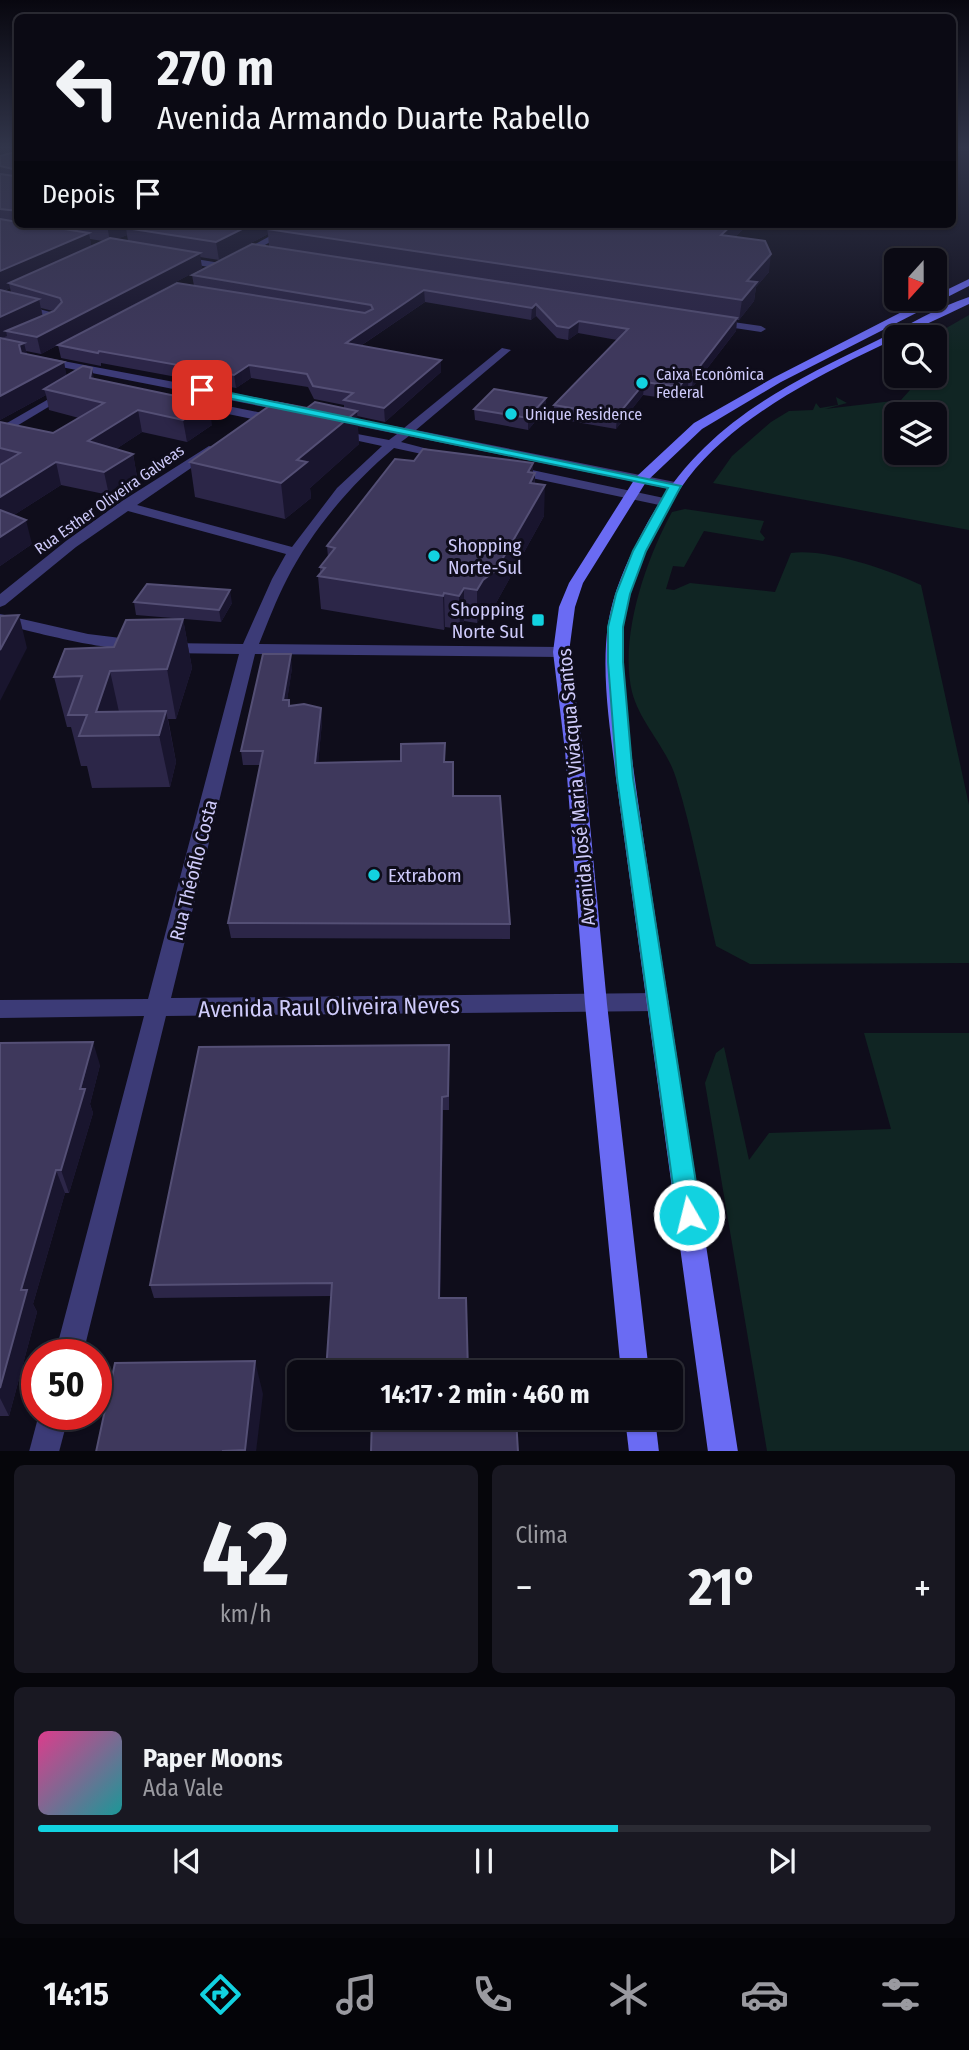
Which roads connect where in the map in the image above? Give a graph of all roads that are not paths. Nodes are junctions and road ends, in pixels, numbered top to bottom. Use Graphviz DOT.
graph roads {
  1 [pos="291,228"];
  2 [pos="251,249"];
  3 [pos="265,251"];
  4 [pos="166,257"];
  5 [pos="219,266"];
  6 [pos="198,278"];
  7 [pos="969,282"];
  8 [pos="12,293"];
  9 [pos="0,300"];
  10 [pos="969,300"];
  11 [pos="706,321"];
  12 [pos="761,329"];
  13 [pos="32,332"];
  14 [pos="4,347"];
  15 [pos="506,350"];
  16 [pos="59,351"];
  17 [pos="43,360"];
  18 [pos="0,363"];
  19 [pos="103,370"];
  20 [pos="80,384"];
  21 [pos="276,405"];
  22 [pos="302,411"];
  23 [pos="328,416"];
  24 [pos="259,417"];
  25 [pos="286,422"];
  26 [pos="327,430"];
  27 [pos="0,432"];
  28 [pos="406,433"];
  29 [pos="392,443"];
  30 [pos="458,458"];
  31 [pos="498,466"];
  32 [pos="641,480"];
  33 [pos="669,494"];
  34 [pos="631,495"];
  35 [pos="124,506"];
  36 [pos="295,552"];
  37 [pos="0,602"];
  38 [pos="0,619"];
  39 [pos="248,650"];
  40 [pos="561,652"];
  41 [pos="658,1002"];
  42 [pos="596,1004"];
  43 [pos="0,1009"];
  44 [pos="159,1009"];
  45 [pos="73,1339"];
  46 [pos="634,1360"];
  47 [pos="50,1430"];
  48 [pos="641,1430"];
  49 [pos="44,1451"];
  50 [pos="644,1451"];
  51 [pos="723,1451"];
  1 -- 2 [label="street"];
  2 -- 3 [label="street"];
  2 -- 5 [label="street"];
  4 -- 5 [label="street"];
  5 -- 6 [label="street"];
  7 -- 32 [label="main road, Avenida José Maria Vivácqua Santos"];
  8 -- 9 [label="street"];
  9 -- 13 [label="street"];
  10 -- 33 [label="main road"];
  11 -- 12 [label="street"];
  14 -- 17 [label="street"];
  15 -- 28 [label="street, Rua Théofilo Costa"];
  16 -- 17 [label="street"];
  17 -- 19 [label="street"];
  18 -- 20 [label="street"];
  19 -- 20 [label="street"];
  19 -- 21 [label="street"];
  20 -- 24 [label="street"];
  20 -- 27 [label="street"];
  21 -- 22 [label="street"];
  21 -- 24 [label="street, Rua Esther Oliveira Galveas"];
  23 -- 28 [label="street"];
  24 -- 25 [label="street"];
  24 -- 35 [label="street, Rua Esther Oliveira Galveas"];
  26 -- 29 [label="street"];
  28 -- 29 [label="street, Rua Théofilo Costa"];
  28 -- 32 [label="street"];
  29 -- 30 [label="street"];
  29 -- 36 [label="street, Rua Théofilo Costa"];
  31 -- 34 [label="street"];
  32 -- 33 [label="street"];
  32 -- 34 [label="main road, Avenida José Maria Vivácqua Santos"];
  33 -- 34 [label="street"];
  33 -- 41 [label="main road"];
  34 -- 40 [label="main road, Avenida José Maria Vivácqua Santos"];
  35 -- 36 [label="street"];
  35 -- 37 [label="street, Rua Esther Oliveira Galveas"];
  36 -- 39 [label="street, Rua Théofilo Costa"];
  38 -- 39 [label="street"];
  39 -- 40 [label="street"];
  39 -- 44 [label="street, Rua Théofilo Costa"];
  40 -- 42 [label="main road, Avenida José Maria Vivácqua Santos"];
  41 -- 42 [label="street, Avenida Raul Oliveira Neves"];
  41 -- 51 [label="main road"];
  42 -- 44 [label="street, Avenida Raul Oliveira Neves"];
  42 -- 46 [label="main road, Avenida José Maria Vivácqua Santos"];
  43 -- 44 [label="street, Avenida Raul Oliveira Neves"];
  44 -- 45 [label="street, Rua Théofilo Costa"];
  47 -- 49 [label="street"];
  48 -- 50 [label="main road"];
}
